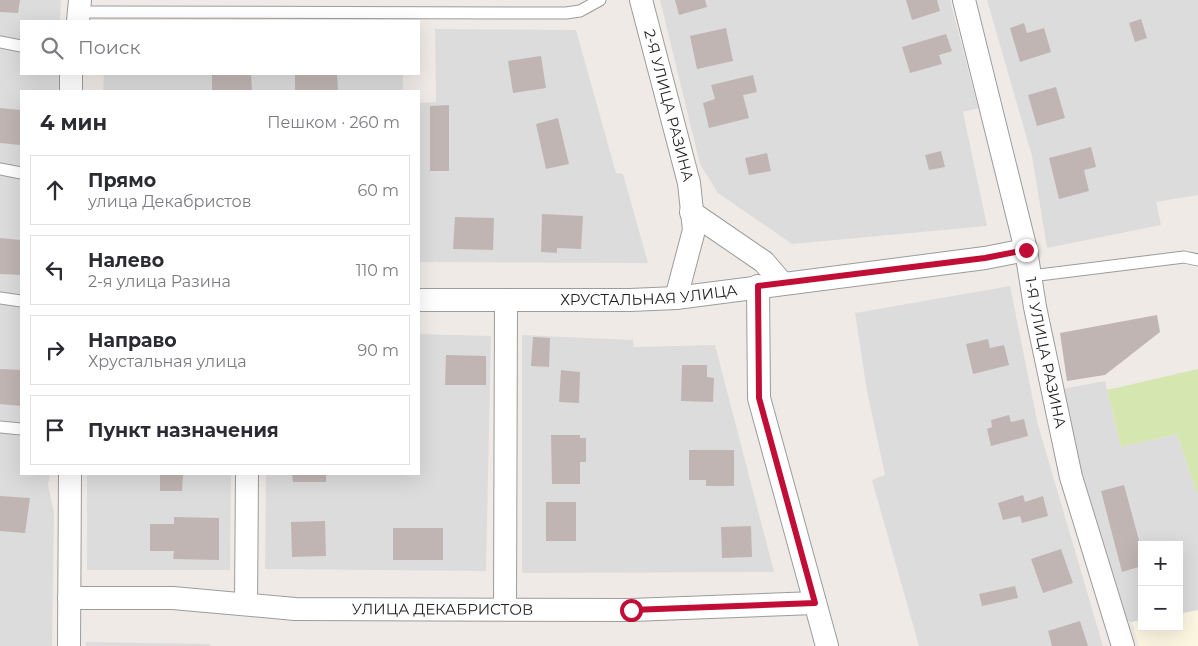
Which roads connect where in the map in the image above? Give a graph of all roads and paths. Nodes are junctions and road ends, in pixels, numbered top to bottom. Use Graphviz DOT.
graph roads {
  1 [pos="600,0"];
  2 [pos="641,0"];
  3 [pos="964,0"];
  4 [pos="79,11"];
  5 [pos="0,42"];
  6 [pos="20,46"];
  7 [pos="71,75"];
  8 [pos="71,90"];
  9 [pos="0,169"];
  10 [pos="20,173"];
  11 [pos="691,212"];
  12 [pos="1026,250"];
  13 [pos="1198,260"];
  14 [pos="1031,276"];
  15 [pos="782,283"];
  16 [pos="758,286"];
  17 [pos="0,298"];
  18 [pos="676,298"];
  19 [pos="20,300"];
  20 [pos="420,300"];
  21 [pos="506,300"];
  22 [pos="0,427"];
  23 [pos="20,429"];
  24 [pos="70,475"];
  25 [pos="247,475"];
  26 [pos="69,598"];
  27 [pos="815,603"];
  28 [pos="246,604"];
  29 [pos="505,609"];
  30 [pos="69,646"];
  31 [pos="827,646"];
  32 [pos="1123,646"];
  1 -- 4 [label="lane"];
  2 -- 11 [label="street, 2-Я УЛИЦА РАЗИНА"];
  3 -- 12 [label="street, 1-Я УЛИЦА РАЗИНА"];
  5 -- 6 [label="lane"];
  7 -- 8 [label="street"];
  9 -- 10 [label="lane"];
  11 -- 15 [label="street"];
  11 -- 18 [label="street, 2-Я УЛИЦА РАЗИНА"];
  12 -- 14 [label="street, 1-Я УЛИЦА РАЗИНА"];
  12 -- 15 [label="street, ХРУСТАЛЬНАЯ УЛИЦА"];
  13 -- 14 [label="lane"];
  14 -- 32 [label="street, 1-Я УЛИЦА РАЗИНА"];
  15 -- 16 [label="street, ХРУСТАЛЬНАЯ УЛИЦА"];
  16 -- 18 [label="street, ХРУСТАЛЬНАЯ УЛИЦА"];
  16 -- 27 [label="street"];
  17 -- 19 [label="lane"];
  18 -- 21 [label="street, ХРУСТАЛЬНАЯ УЛИЦА"];
  20 -- 21 [label="street, ХРУСТАЛЬНАЯ УЛИЦА"];
  21 -- 29 [label="street"];
  22 -- 23 [label="lane"];
  24 -- 26 [label="street"];
  25 -- 28 [label="street"];
  26 -- 28 [label="street, УЛИЦА ДЕКАБРИСТОВ"];
  26 -- 30 [label="street"];
  27 -- 29 [label="street, УЛИЦА ДЕКАБРИСТОВ"];
  27 -- 31 [label="street"];
  28 -- 29 [label="street, УЛИЦА ДЕКАБРИСТОВ"];
}
